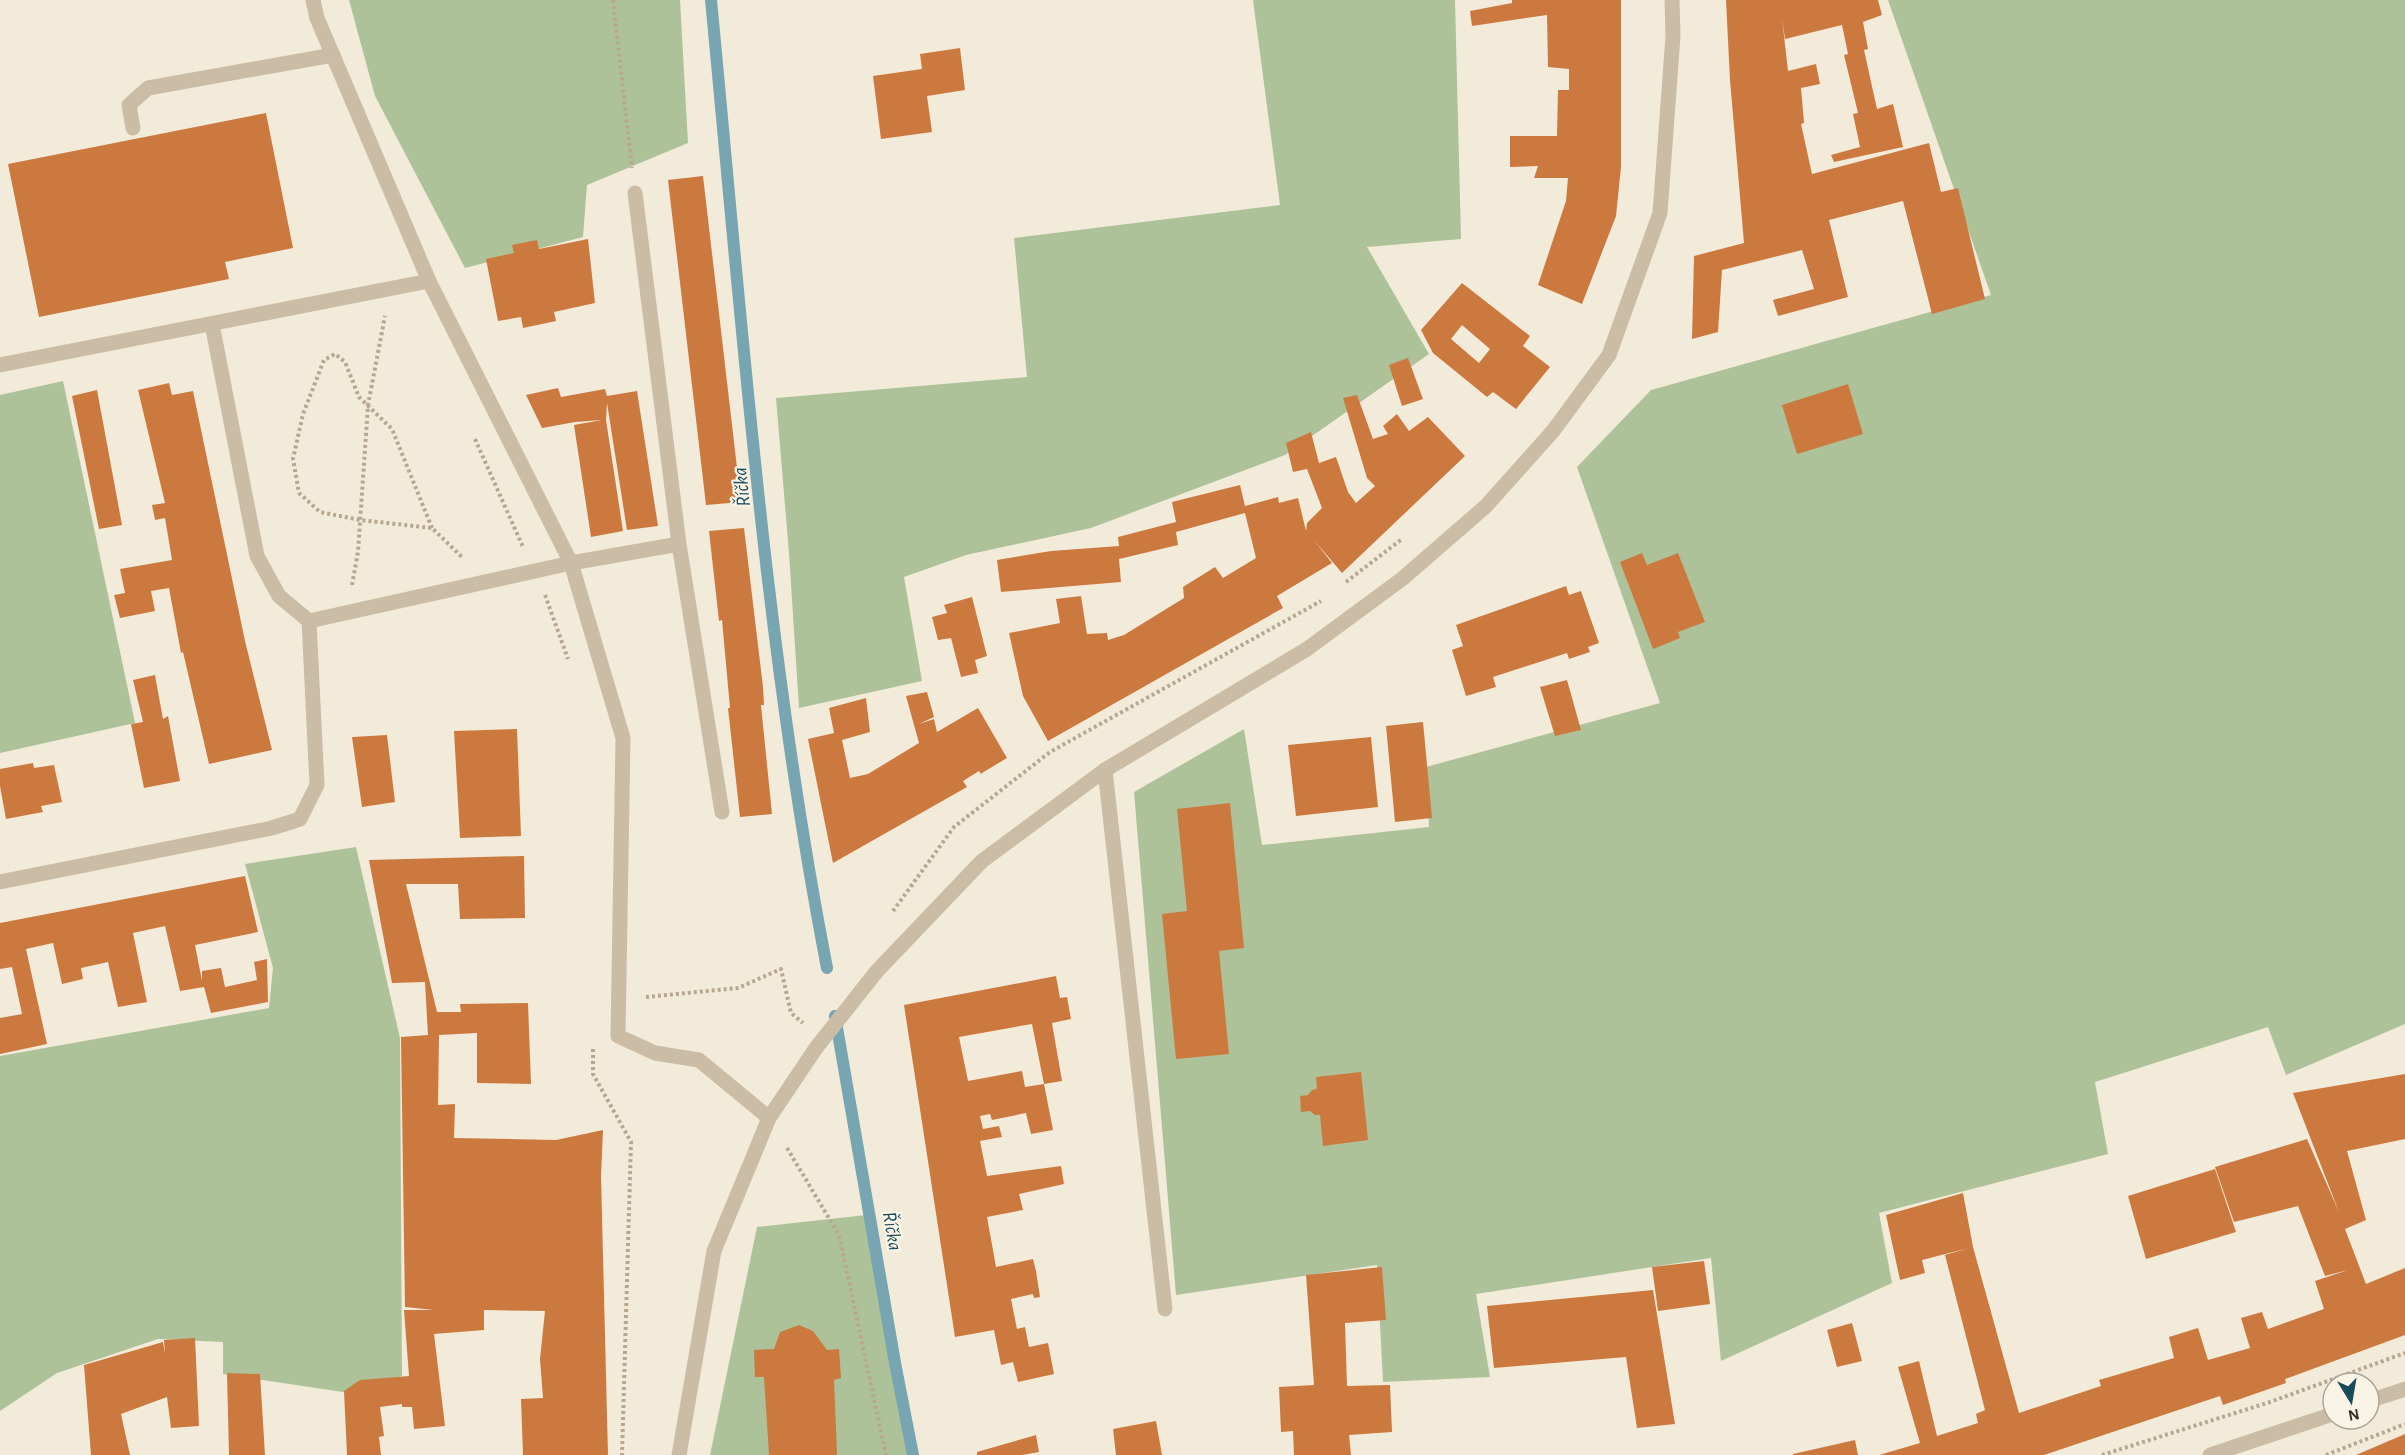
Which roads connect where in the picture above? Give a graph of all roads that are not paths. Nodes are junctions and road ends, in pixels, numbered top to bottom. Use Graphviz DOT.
graph roads {
  1 [pos="313,0"];
  2 [pos="1672,0"];
  3 [pos="333,55"];
  4 [pos="133,128"];
  5 [pos="635,193"];
  6 [pos="429,281"];
  7 [pos="212,324"];
  8 [pos="0,364"];
  9 [pos="679,544"];
  10 [pos="571,563"];
  11 [pos="309,621"];
  12 [pos="1105,771"];
  13 [pos="722,812"];
  14 [pos="0,882"];
  15 [pos="769,1118"];
  16 [pos="1165,1309"];
  17 [pos="2405,1389"];
  18 [pos="2381,1397"];
  19 [pos="2321,1418"];
  20 [pos="679,1455"];
  21 [pos="2210,1455"];
  1 -- 3 [label="street"];
  2 -- 12 [label="street"];
  3 -- 4 [label="street"];
  3 -- 6 [label="street"];
  5 -- 9 [label="street"];
  6 -- 7 [label="street"];
  6 -- 10 [label="street"];
  7 -- 8 [label="street"];
  7 -- 11 [label="street"];
  9 -- 10 [label="street"];
  9 -- 13 [label="street"];
  10 -- 11 [label="street"];
  10 -- 15 [label="street"];
  11 -- 14 [label="street"];
  12 -- 15 [label="street"];
  12 -- 16 [label="street"];
  15 -- 20 [label="street"];
  17 -- 18 [label="street"];
  19 -- 21 [label="street"];
}
